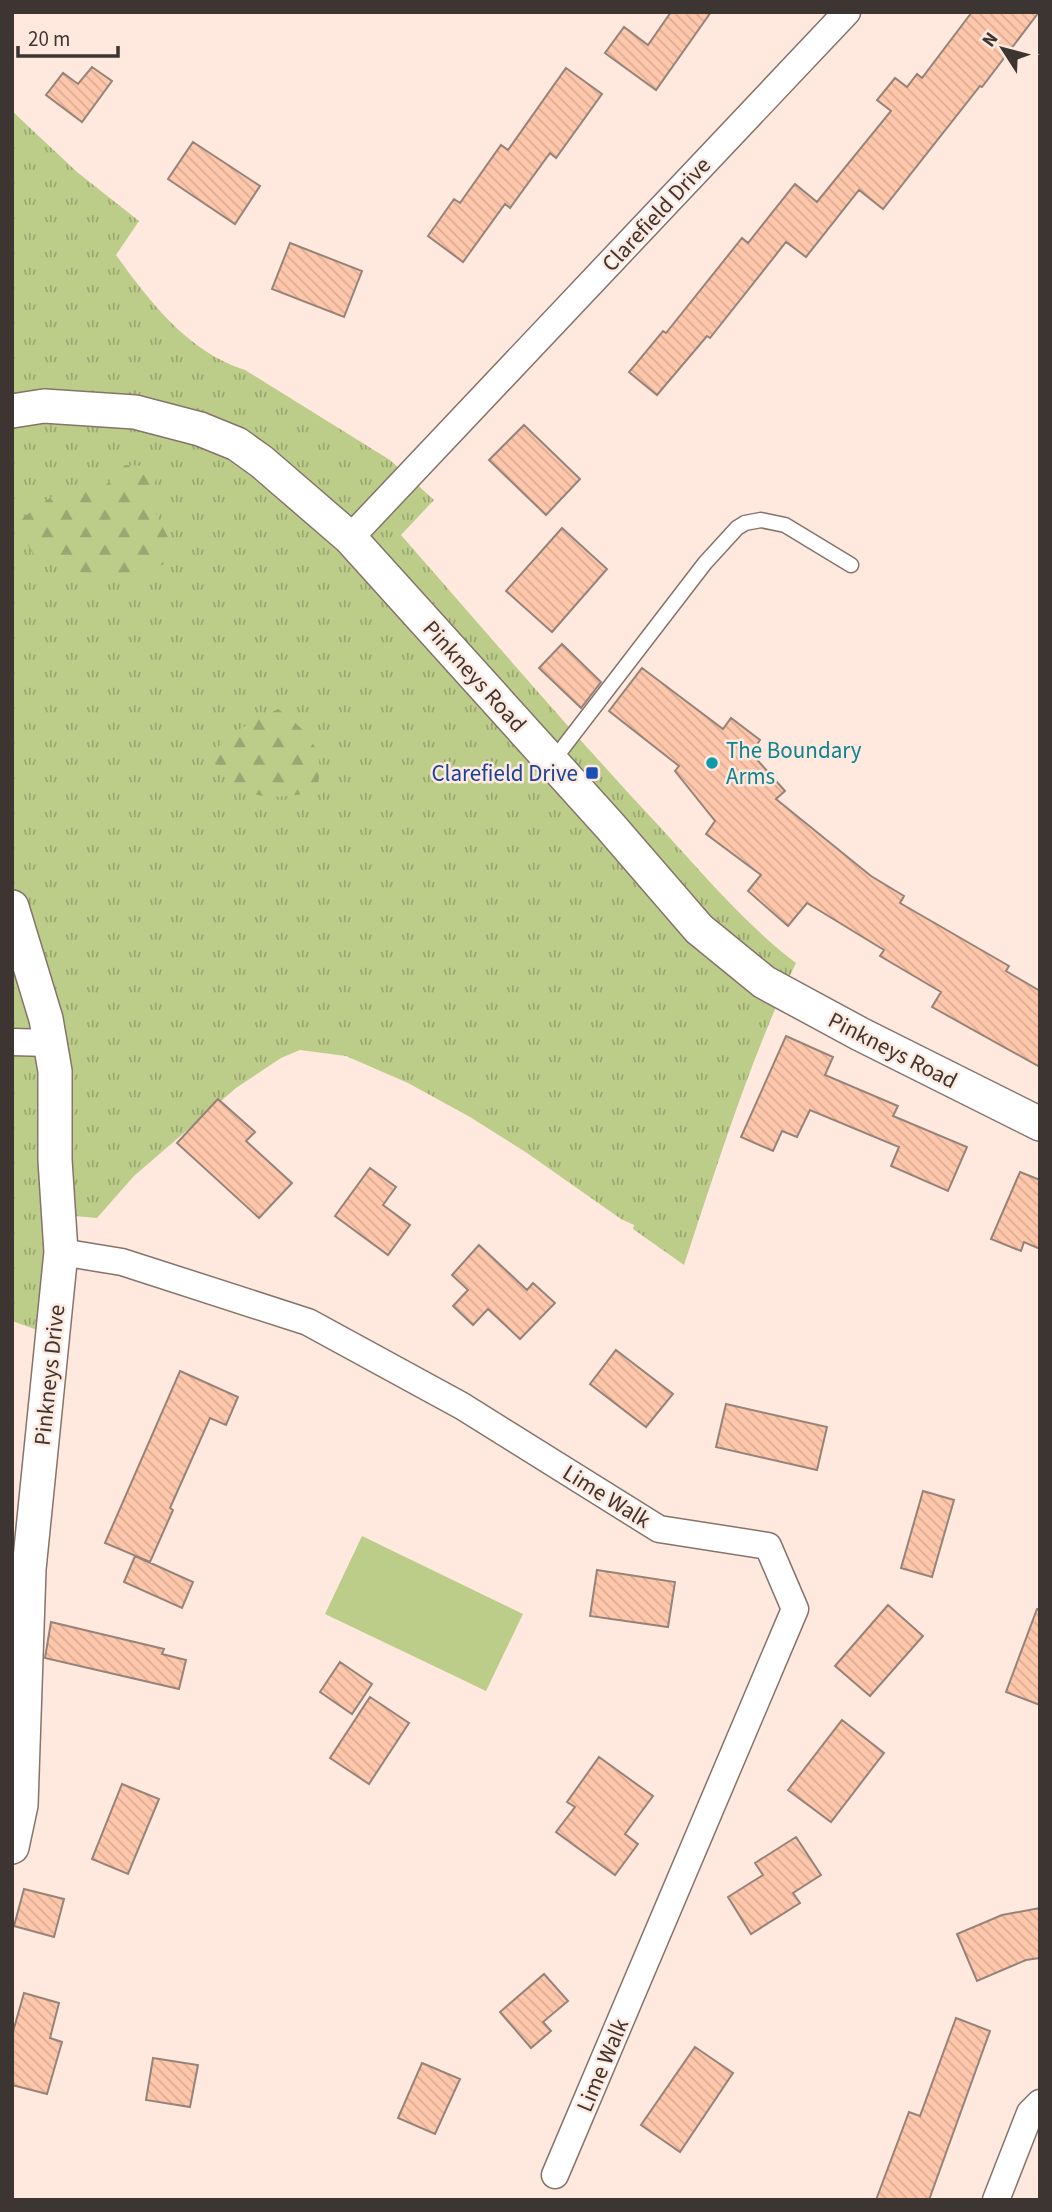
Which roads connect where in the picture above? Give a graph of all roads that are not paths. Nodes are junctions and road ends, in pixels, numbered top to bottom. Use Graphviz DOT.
graph roads {
  1 [pos="847,12"];
  2 [pos="12,411"];
  3 [pos="350,538"];
  4 [pos="851,565"];
  5 [pos="552,762"];
  6 [pos="12,907"];
  7 [pos="12,1042"];
  8 [pos="50,1043"];
  9 [pos="1040,1124"];
  10 [pos="61,1252"];
  11 [pos="12,1847"];
  12 [pos="1040,2103"];
  13 [pos="555,2175"];
  14 [pos="996,2200"];
  1 -- 3 [label="street, Clarefield Drive"];
  2 -- 3 [label="street, Pinkneys Road"];
  3 -- 5 [label="street, Pinkneys Road"];
  4 -- 5 [label="lane"];
  5 -- 9 [label="street, Pinkneys Road"];
  6 -- 8 [label="street, Pinkneys Drive"];
  7 -- 8 [label="street"];
  8 -- 10 [label="street, Pinkneys Drive"];
  10 -- 11 [label="street, Pinkneys Drive"];
  10 -- 13 [label="street, Lime Walk"];
  12 -- 14 [label="street"];
}
